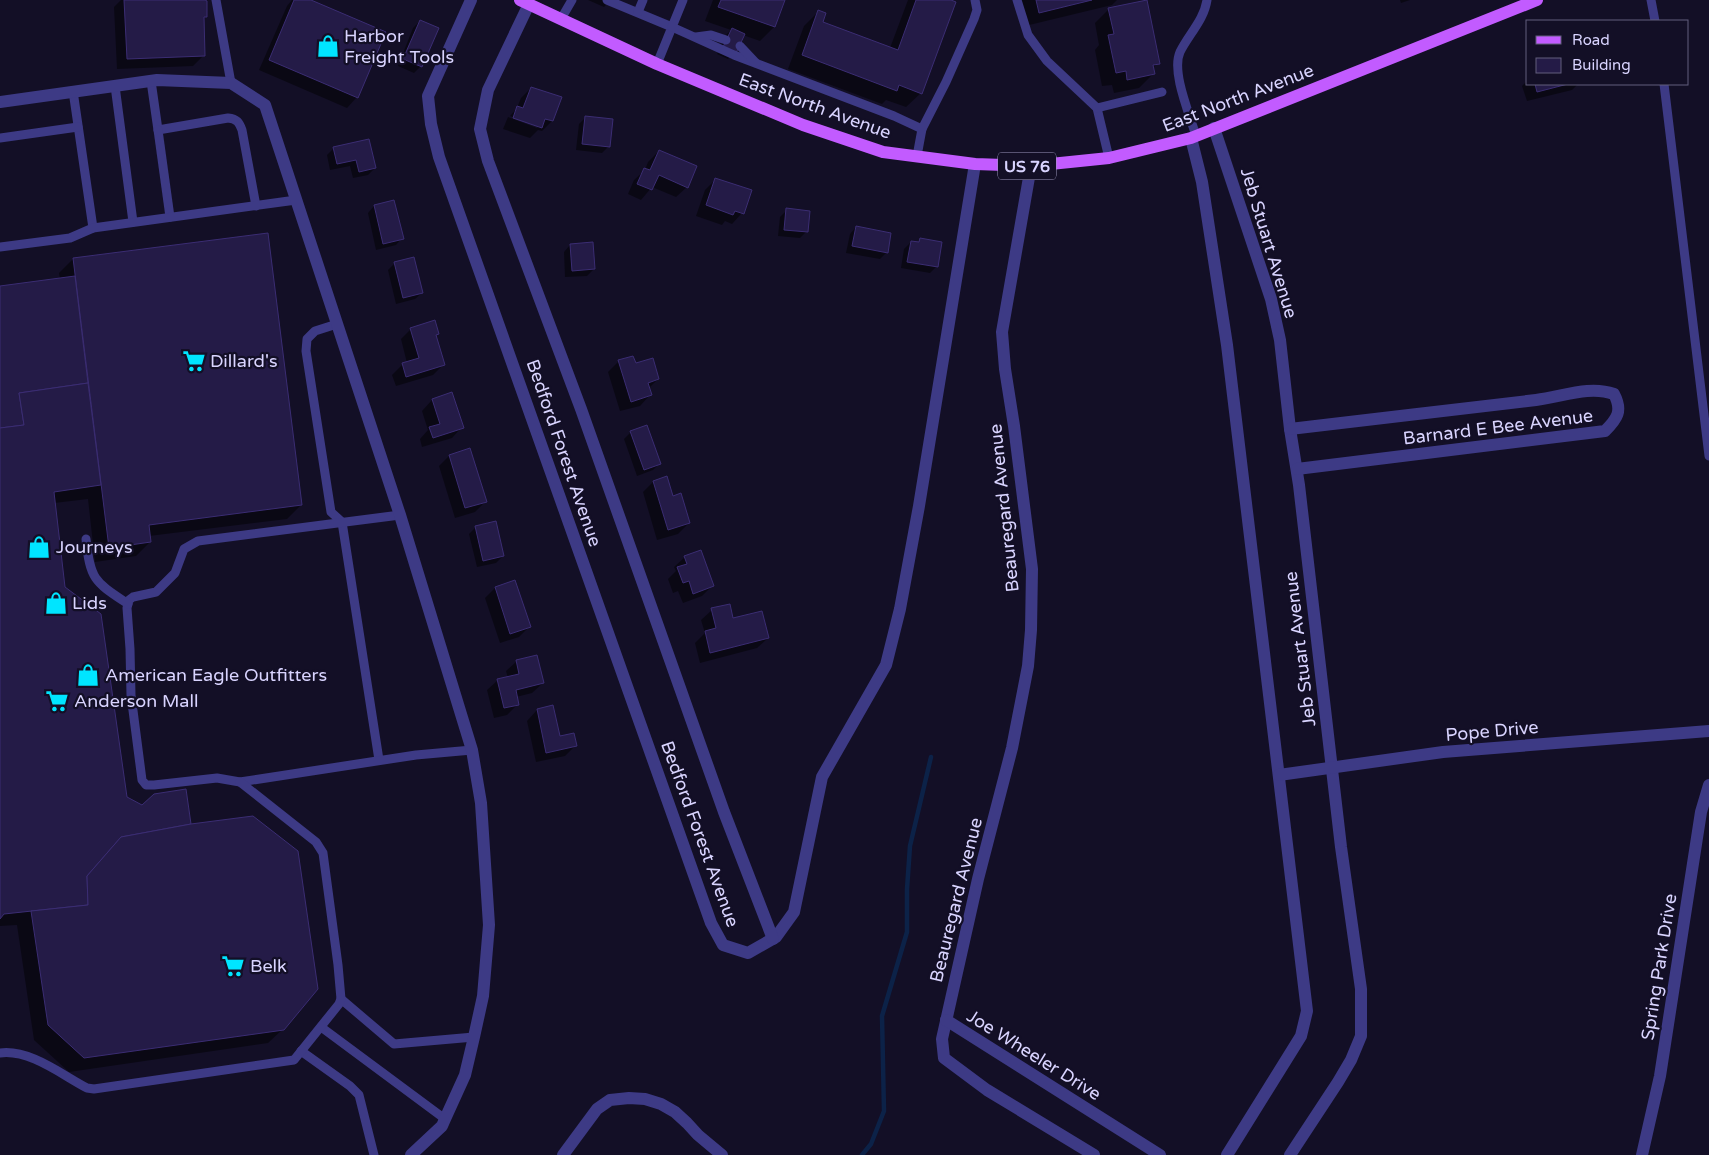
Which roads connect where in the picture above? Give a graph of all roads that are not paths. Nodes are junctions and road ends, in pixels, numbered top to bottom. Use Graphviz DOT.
graph roads {
  1 [pos="216,0"];
  2 [pos="471,0"];
  3 [pos="572,0"];
  4 [pos="607,0"];
  5 [pos="643,0"];
  6 [pos="683,0"];
  7 [pos="975,0"];
  8 [pos="1017,0"];
  9 [pos="1207,0"];
  10 [pos="1537,0"];
  11 [pos="1651,0"];
  12 [pos="524,2"];
  13 [pos="638,12"];
  14 [pos="561,19"];
  15 [pos="1655,20"];
  16 [pos="672,27"];
  17 [pos="696,37"];
  18 [pos="726,40"];
  19 [pos="740,46"];
  20 [pos="657,64"];
  21 [pos="758,64"];
  22 [pos="151,81"];
  23 [pos="231,83"];
  24 [pos="1664,85"];
  25 [pos="115,86"];
  26 [pos="73,92"];
  27 [pos="1162,92"];
  28 [pos="0,102"];
  29 [pos="1097,108"];
  30 [pos="78,127"];
  31 [pos="1214,128"];
  32 [pos="158,130"];
  33 [pos="922,130"];
  34 [pos="1194,137"];
  35 [pos="0,138"];
  36 [pos="917,156"];
  37 [pos="1109,158"];
  38 [pos="975,164"];
  39 [pos="1031,166"];
  40 [pos="296,200"];
  41 [pos="256,206"];
  42 [pos="170,217"];
  43 [pos="133,222"];
  44 [pos="93,228"];
  45 [pos="0,247"];
  46 [pos="337,324"];
  47 [pos="1290,429"];
  48 [pos="1709,456"];
  49 [pos="1297,469"];
  50 [pos="400,515"];
  51 [pos="342,522"];
  52 [pos="86,539"];
  53 [pos="128,604"];
  54 [pos="1709,731"];
  55 [pos="472,750"];
  56 [pos="379,760"];
  57 [pos="1331,769"];
  58 [pos="1279,775"];
  59 [pos="240,782"];
  60 [pos="1709,784"];
  61 [pos="772,939"];
  62 [pos="341,999"];
  63 [pos="946,1020"];
  64 [pos="321,1027"];
  65 [pos="474,1037"];
  66 [pos="301,1051"];
  67 [pos="0,1053"];
  68 [pos="445,1119"];
  69 [pos="374,1155"];
  70 [pos="411,1155"];
  71 [pos="563,1155"];
  72 [pos="722,1155"];
  73 [pos="1094,1155"];
  74 [pos="1160,1155"];
  75 [pos="1227,1155"];
  76 [pos="1290,1155"];
  77 [pos="1642,1155"];
  1 -- 23 [label="lane"];
  2 -- 61 [label="street, Bedford Forest Avenue"];
  3 -- 14 [label="lane"];
  4 -- 13 [label="lane"];
  5 -- 13 [label="lane"];
  6 -- 16 [label="lane"];
  7 -- 33 [label="lane"];
  8 -- 29 [label="lane"];
  9 -- 34 [label="lane"];
  10 -- 31 [label="main road, East North Avenue / US 76"];
  11 -- 15 [label="lane"];
  12 -- 14 [label="main road, East North Avenue / US 76"];
  12 -- 61 [label="street, Bedford Forest Avenue"];
  13 -- 16 [label="lane"];
  14 -- 20 [label="main road, East North Avenue / US 76"];
  16 -- 17 [label="lane"];
  16 -- 20 [label="lane"];
  17 -- 18 [label="lane"];
  17 -- 21 [label="lane"];
  19 -- 21 [label="lane"];
  20 -- 36 [label="main road, East North Avenue / US 76"];
  21 -- 33 [label="lane"];
  22 -- 23 [label="street"];
  22 -- 25 [label="street"];
  22 -- 32 [label="lane"];
  23 -- 40 [label="street"];
  24 -- 48 [label="lane"];
  25 -- 26 [label="street"];
  25 -- 43 [label="lane"];
  26 -- 28 [label="street"];
  26 -- 30 [label="lane"];
  27 -- 29 [label="lane"];
  29 -- 37 [label="lane"];
  30 -- 35 [label="lane"];
  30 -- 44 [label="lane"];
  31 -- 34 [label="main road, East North Avenue / US 76"];
  31 -- 47 [label="street, Jeb Stuart Avenue"];
  32 -- 41 [label="lane"];
  32 -- 42 [label="lane"];
  33 -- 36 [label="lane"];
  34 -- 37 [label="main road, East North Avenue / US 76"];
  34 -- 58 [label="street, Jeb Stuart Avenue"];
  36 -- 38 [label="main road, East North Avenue / US 76"];
  37 -- 39 [label="main road, East North Avenue / US 76"];
  38 -- 39 [label="main road, East North Avenue / US 76"];
  38 -- 61 [label="street"];
  39 -- 63 [label="street, Beauregard Avenue"];
  40 -- 41 [label="lane"];
  40 -- 46 [label="street"];
  41 -- 42 [label="lane"];
  42 -- 43 [label="lane"];
  43 -- 44 [label="lane"];
  44 -- 45 [label="lane"];
  46 -- 50 [label="street"];
  46 -- 51 [label="lane"];
  47 -- 49 [label="street, Jeb Stuart Avenue"];
  47 -- 49 [label="street, Barnard E Bee Avenue"];
  49 -- 57 [label="street, Jeb Stuart Avenue"];
  50 -- 51 [label="lane"];
  50 -- 55 [label="street"];
  51 -- 53 [label="lane"];
  51 -- 56 [label="lane"];
  52 -- 53 [label="lane"];
  53 -- 59 [label="lane"];
  54 -- 57 [label="street, Pope Drive"];
  55 -- 56 [label="lane"];
  55 -- 65 [label="street"];
  56 -- 59 [label="lane"];
  57 -- 58 [label="street, Pope Drive"];
  57 -- 76 [label="street, Jeb Stuart Avenue"];
  58 -- 75 [label="street, Jeb Stuart Avenue"];
  59 -- 62 [label="lane"];
  60 -- 77 [label="street, Spring Park Drive"];
  62 -- 64 [label="lane"];
  62 -- 65 [label="lane"];
  63 -- 73 [label="street, Joe Wheeler Drive"];
  63 -- 74 [label="street, Joe Wheeler Drive"];
  64 -- 66 [label="lane"];
  64 -- 68 [label="lane"];
  65 -- 68 [label="street"];
  66 -- 67 [label="lane"];
  66 -- 69 [label="lane"];
  68 -- 70 [label="street"];
  71 -- 72 [label="street"];
}
